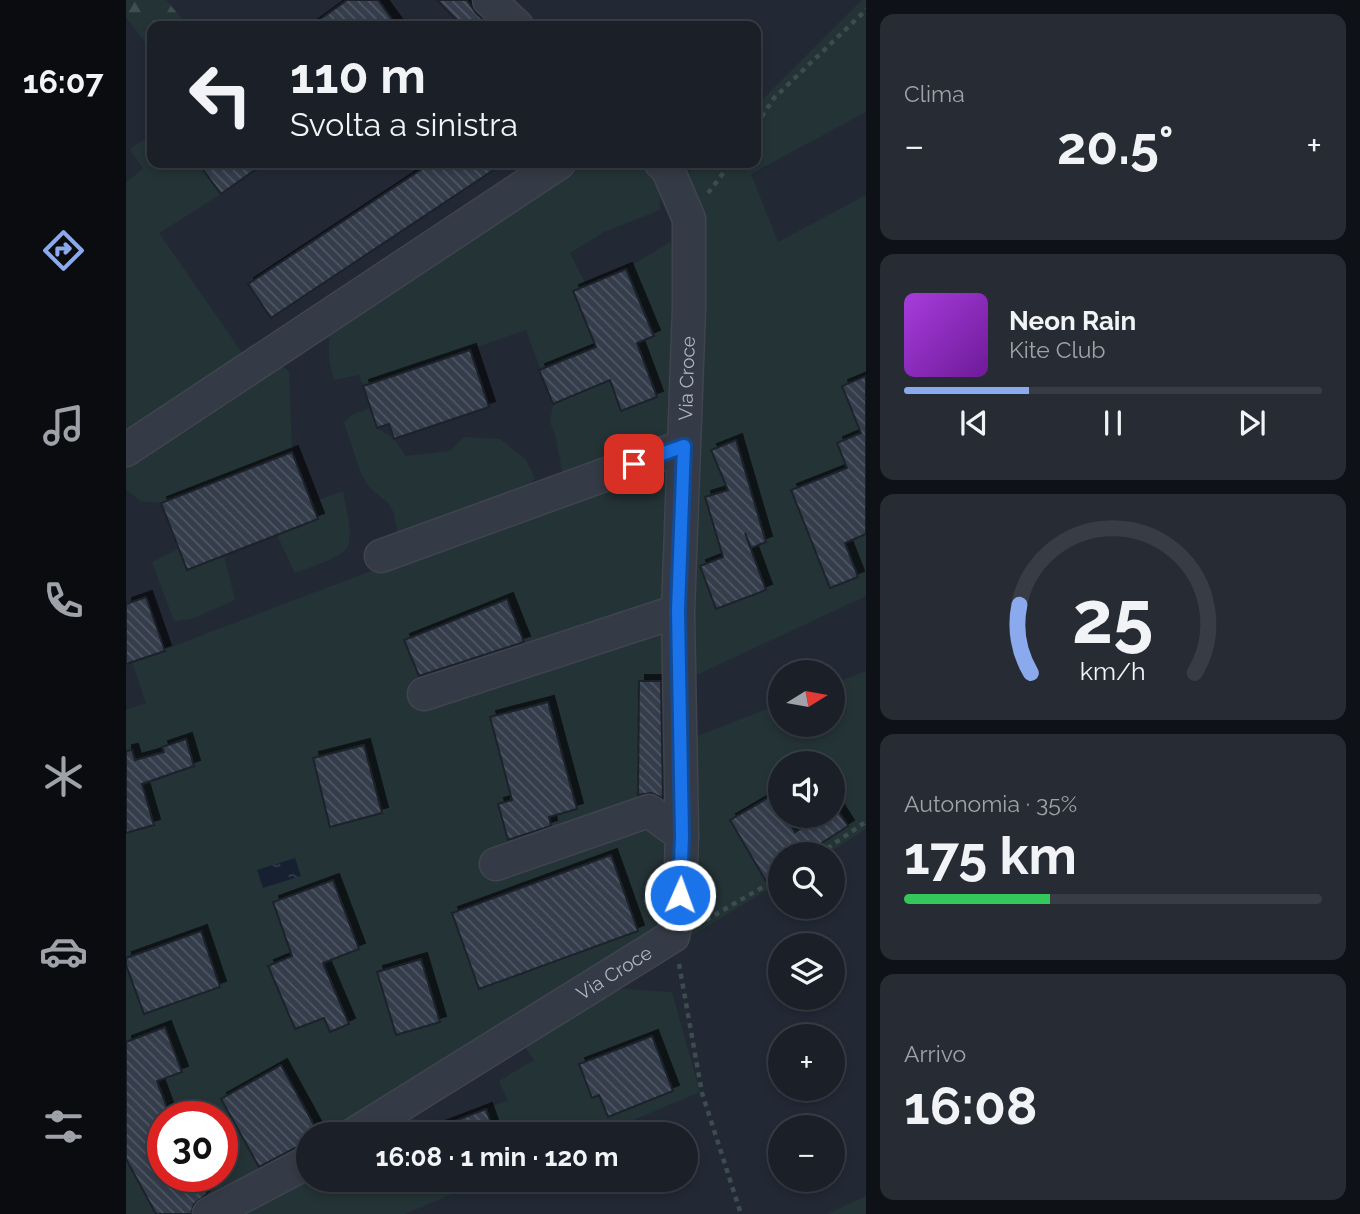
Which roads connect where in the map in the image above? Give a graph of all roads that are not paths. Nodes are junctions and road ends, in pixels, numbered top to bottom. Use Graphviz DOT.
graph roads {
  1 [pos="489,0"];
  2 [pos="512,21"];
  3 [pos="551,168"];
  4 [pos="666,168"];
  5 [pos="684,446"];
  6 [pos="126,450"];
  7 [pos="381,556"];
  8 [pos="678,611"];
  9 [pos="424,694"];
  10 [pos="682,835"];
  11 [pos="496,864"];
  12 [pos="373,1122"];
  13 [pos="296,1168"];
  14 [pos="209,1214"];
  1 -- 2 [label="street"];
  3 -- 6 [label="street"];
  4 -- 5 [label="street, Via Croce"];
  5 -- 7 [label="street"];
  5 -- 8 [label="street, Via Croce"];
  8 -- 9 [label="street"];
  8 -- 10 [label="street, Via Croce"];
  10 -- 11 [label="street"];
  10 -- 12 [label="street, Via Croce"];
  13 -- 14 [label="street"];
}
